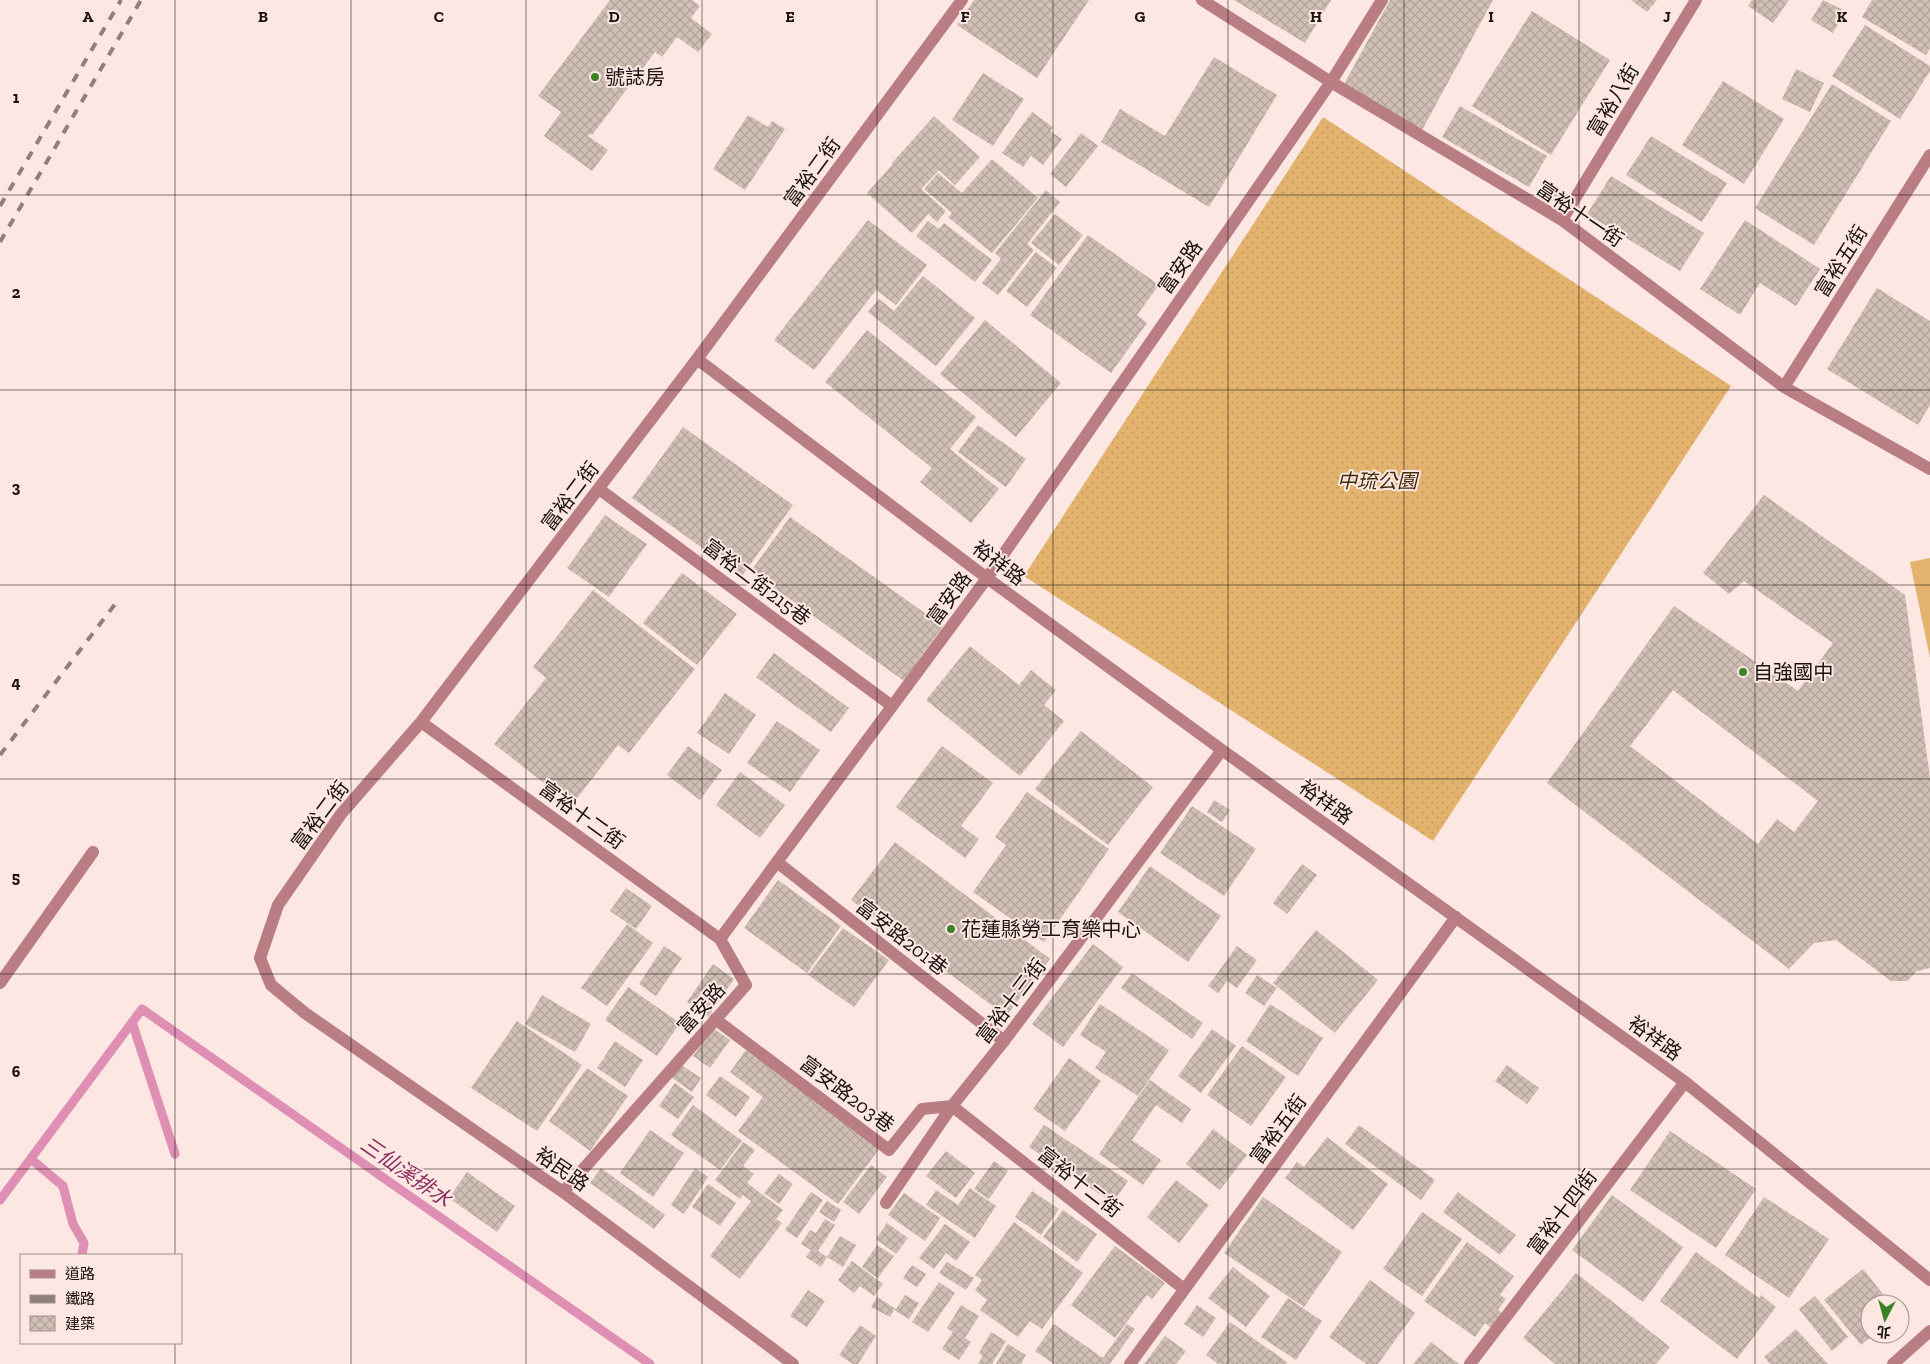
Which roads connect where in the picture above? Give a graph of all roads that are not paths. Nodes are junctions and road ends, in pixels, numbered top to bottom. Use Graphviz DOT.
graph roads {
  1 [pos="962,0"];
  2 [pos="1202,0"];
  3 [pos="1382,0"];
  4 [pos="1696,0"];
  5 [pos="1331,82"];
  6 [pos="1930,155"];
  7 [pos="1562,220"];
  8 [pos="697,360"];
  9 [pos="1784,387"];
  10 [pos="1930,469"];
  11 [pos="599,489"];
  12 [pos="987,578"];
  13 [pos="892,706"];
  14 [pos="421,722"];
  15 [pos="1222,750"];
  16 [pos="93,852"];
  17 [pos="777,862"];
  18 [pos="1456,917"];
  19 [pos="720,939"];
  20 [pos="0,984"];
  21 [pos="305,1013"];
  22 [pos="715,1019"];
  23 [pos="1004,1041"];
  24 [pos="1684,1082"];
  25 [pos="952,1106"];
  26 [pos="563,1192"];
  27 [pos="886,1203"];
  28 [pos="1930,1280"];
  29 [pos="1184,1289"];
  30 [pos="1930,1331"];
  31 [pos="793,1364"];
  32 [pos="1130,1364"];
  33 [pos="1470,1364"];
  34 [pos="1893,1364"];
  1 -- 8 [label="street, 富裕二街"];
  2 -- 5 [label="street, 富裕十一街"];
  3 -- 5 [label="street, 富安路"];
  4 -- 7 [label="street, 富裕八街"];
  5 -- 7 [label="street, 富裕十一街"];
  5 -- 12 [label="street, 富安路"];
  6 -- 9 [label="street, 富裕五街"];
  7 -- 9 [label="street, 富裕十一街"];
  8 -- 11 [label="street, 富裕二街"];
  8 -- 12 [label="street, 裕祥路"];
  9 -- 10 [label="street, 富裕十一街"];
  11 -- 13 [label="street, 富裕二街215巷"];
  11 -- 14 [label="street, 富裕二街"];
  12 -- 13 [label="street, 富安路"];
  12 -- 15 [label="street, 裕祥路"];
  13 -- 17 [label="street, 富安路"];
  14 -- 19 [label="street, 富裕十二街"];
  14 -- 21 [label="street, 富裕二街"];
  15 -- 18 [label="street, 裕祥路"];
  15 -- 23 [label="street, 富裕十三街"];
  16 -- 20 [label="street"];
  17 -- 19 [label="street, 富安路"];
  17 -- 23 [label="street, 富安路201巷"];
  18 -- 24 [label="street, 裕祥路"];
  18 -- 29 [label="street, 富裕五街"];
  19 -- 22 [label="street, 富安路"];
  21 -- 26 [label="street, 裕民路"];
  22 -- 25 [label="street, 富安路203巷"];
  22 -- 26 [label="street, 富安路"];
  23 -- 25 [label="street, 富裕十三街"];
  24 -- 28 [label="street, 裕祥路"];
  24 -- 33 [label="street, 富裕十四街"];
  25 -- 27 [label="street, 富裕十三街"];
  25 -- 29 [label="street, 富裕十二街"];
  26 -- 31 [label="street, 裕民路"];
  29 -- 32 [label="street, 富裕五街"];
  30 -- 34 [label="street"];
}
